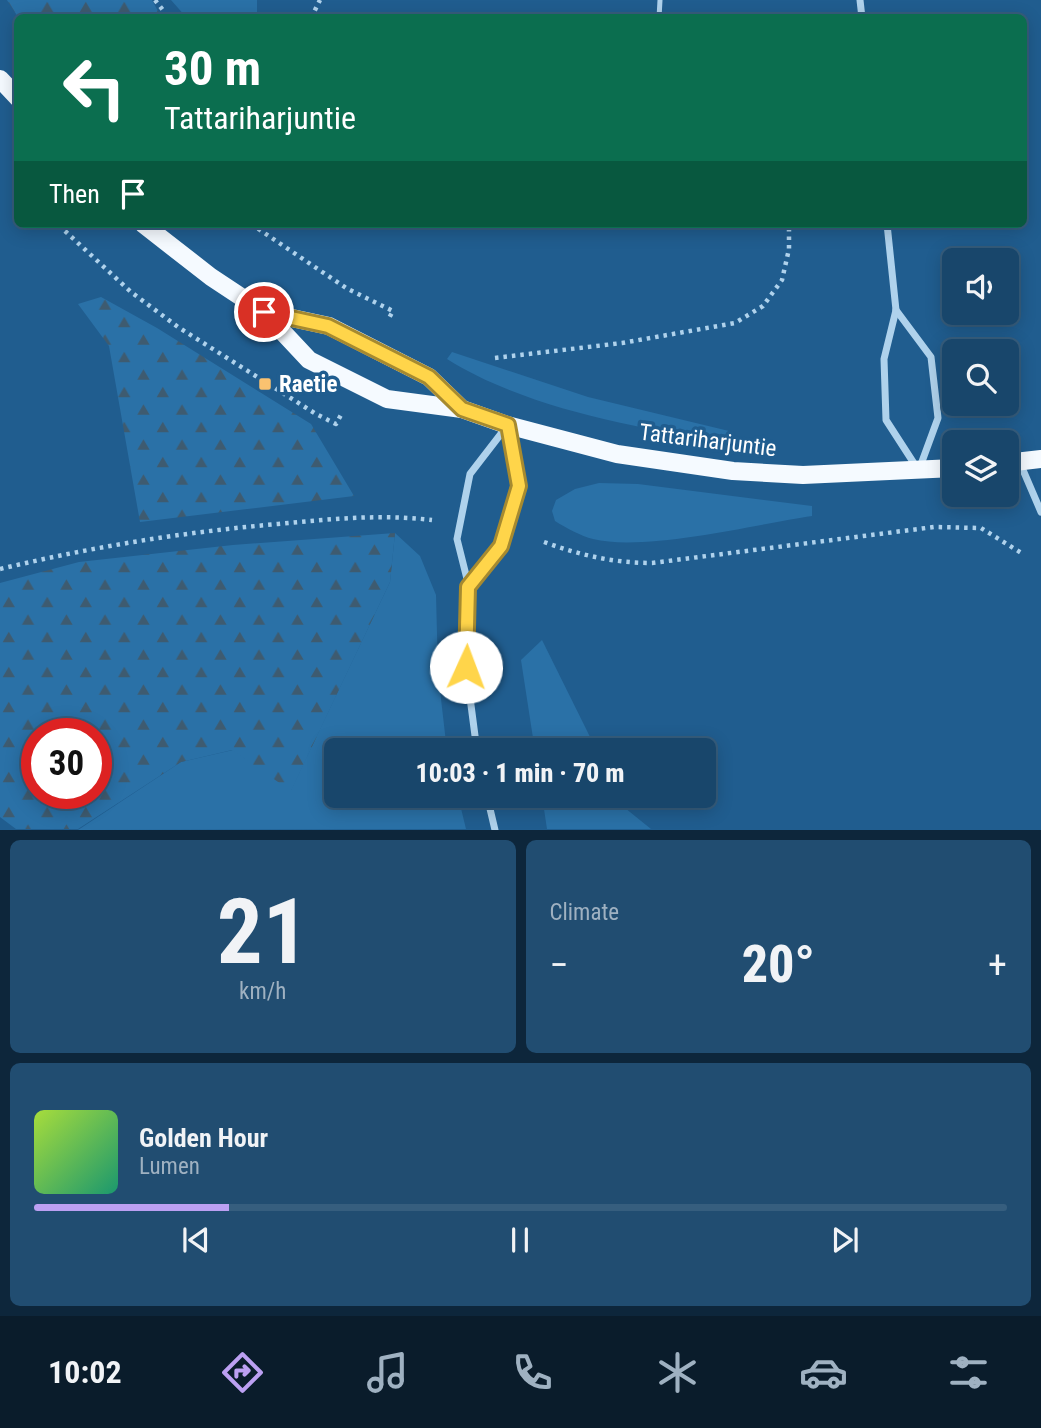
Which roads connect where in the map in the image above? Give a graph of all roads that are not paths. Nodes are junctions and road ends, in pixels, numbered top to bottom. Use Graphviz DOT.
graph roads {
  1 [pos="0,79"];
  2 [pos="14,94"];
  3 [pos="148,228"];
  4 [pos="887,228"];
  5 [pos="897,310"];
  6 [pos="264,312"];
  7 [pos="462,409"];
  8 [pos="508,425"];
  9 [pos="1041,459"];
  10 [pos="1019,462"];
  11 [pos="942,469"];
  12 [pos="919,471"];
  13 [pos="1019,474"];
  14 [pos="1041,512"];
  15 [pos="468,587"];
  16 [pos="475,738"];
  17 [pos="490,808"];
  18 [pos="495,830"];
  1 -- 2 [label="main road"];
  3 -- 6 [label="main road, Tattariharjuntie"];
  4 -- 5 [label="street"];
  5 -- 12 [label="street"];
  5 -- 12 [label="street"];
  6 -- 7 [label="main road, Tattariharjuntie"];
  6 -- 7 [label="main road, Tattariharjuntie"];
  7 -- 8 [label="main road, Tattariharjuntie"];
  8 -- 12 [label="main road, Tattariharjuntie"];
  8 -- 15 [label="street"];
  8 -- 15 [label="street"];
  9 -- 10 [label="main road"];
  11 -- 12 [label="main road, Tattariharjuntie"];
  13 -- 14 [label="street"];
  15 -- 16 [label="street"];
  17 -- 18 [label="street"];
}
